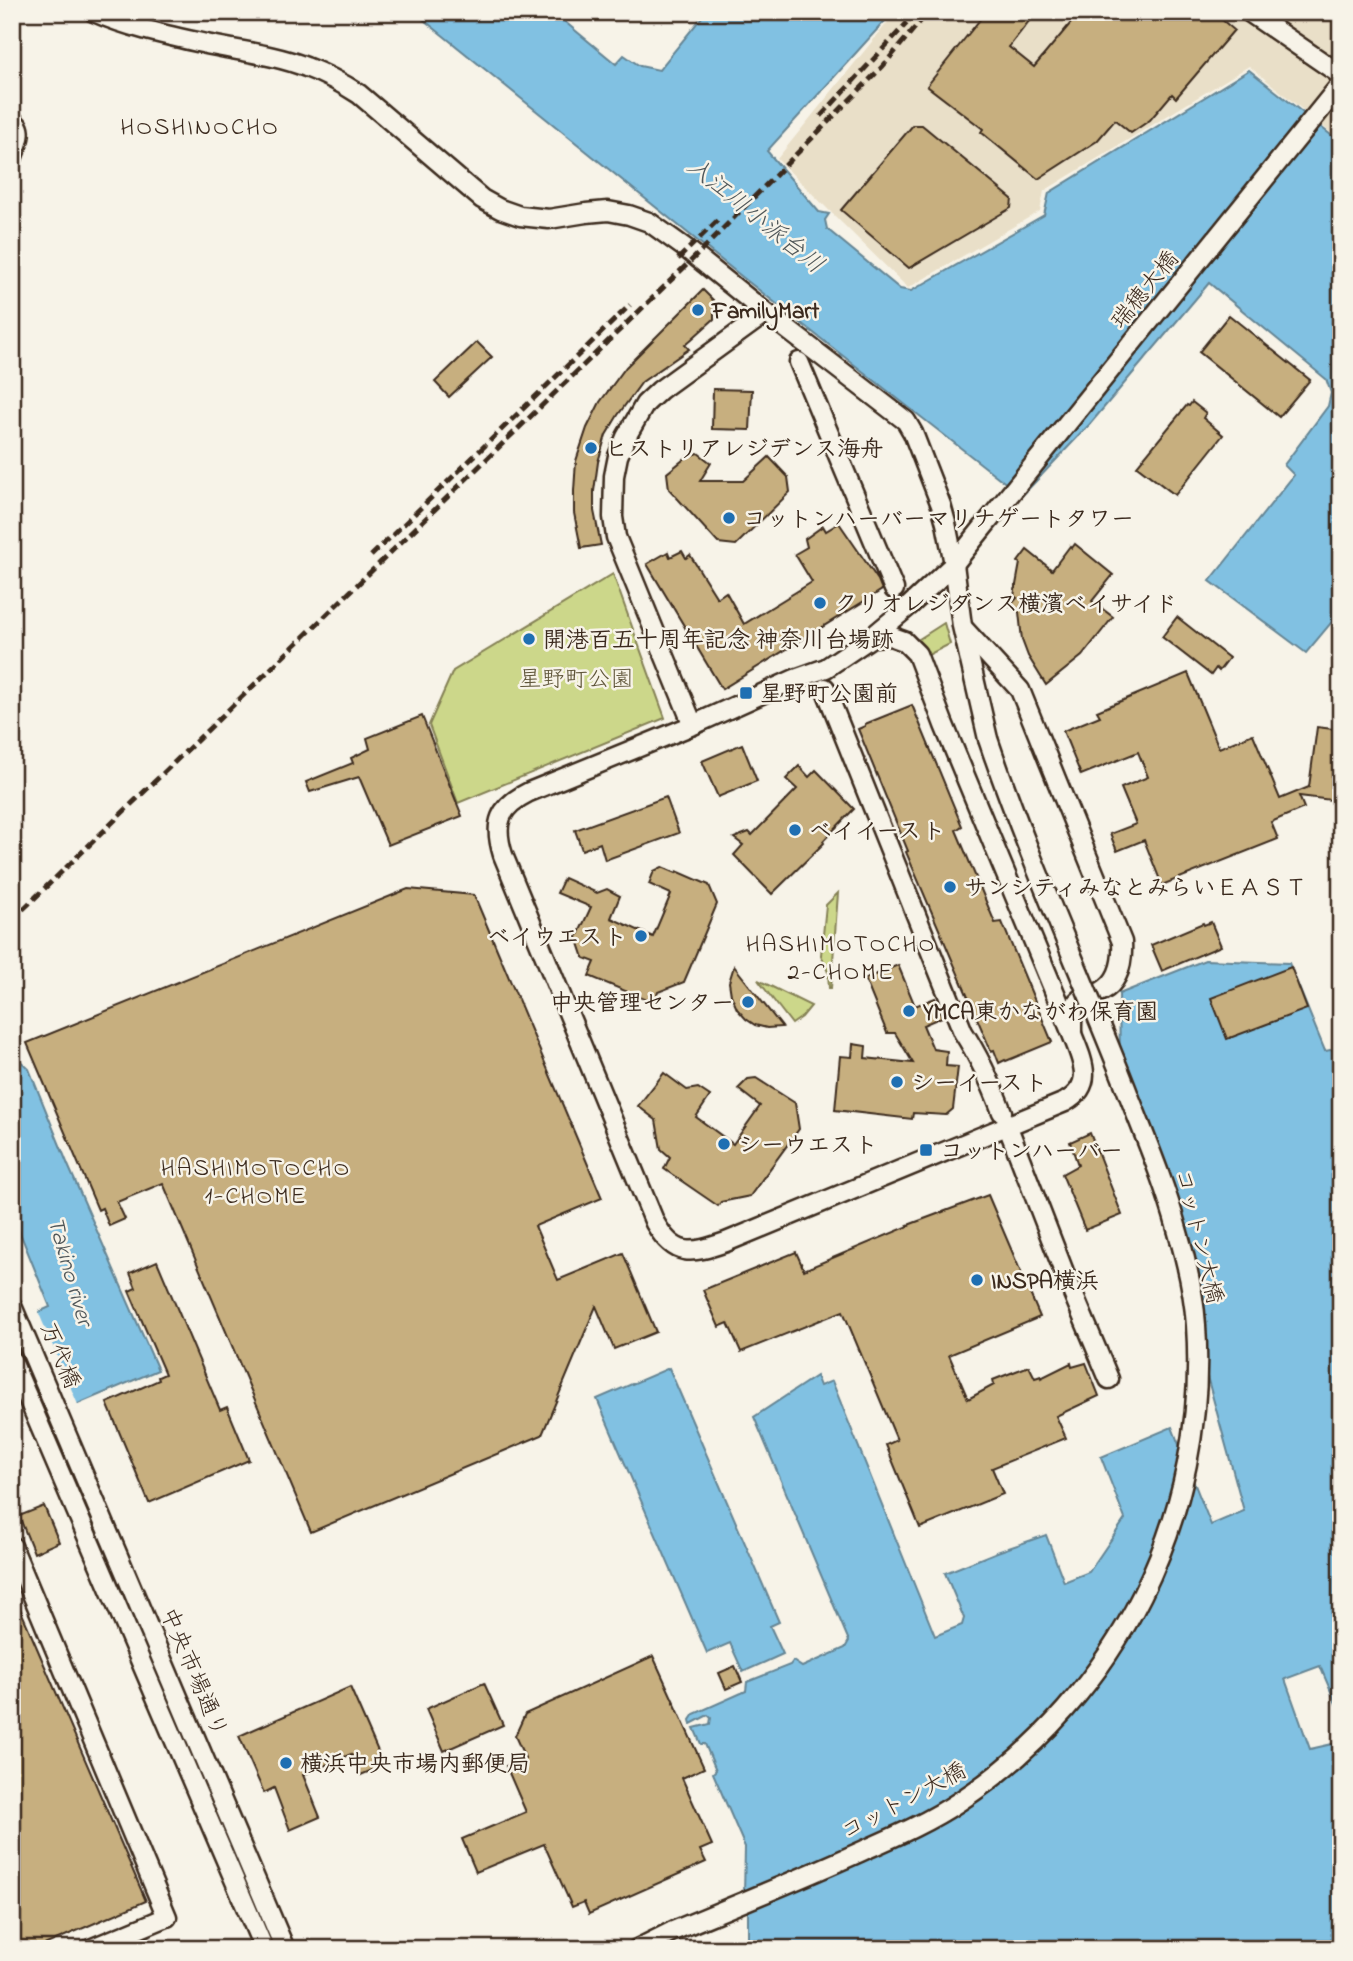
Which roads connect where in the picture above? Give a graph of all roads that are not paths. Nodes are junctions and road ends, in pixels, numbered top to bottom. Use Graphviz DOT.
graph roads {
  1 [pos="94,12"];
  2 [pos="1249,12"];
  3 [pos="1341,75"];
  4 [pos="1341,84"];
  5 [pos="13,121"];
  6 [pos="12,159"];
  7 [pos="766,313"];
  8 [pos="799,362"];
  9 [pos="954,564"];
  10 [pos="894,589"];
  11 [pos="962,626"];
  12 [pos="872,637"];
  13 [pos="825,688"];
  14 [pos="693,725"];
  15 [pos="1052,983"];
  16 [pos="1079,1000"];
  17 [pos="1072,1034"];
  18 [pos="1002,1112"];
  19 [pos="1011,1135"];
  20 [pos="15,1310"];
  21 [pos="12,1361"];
  22 [pos="1109,1379"];
  23 [pos="60,1415"];
  24 [pos="38,1423"];
  25 [pos="12,1546"];
  26 [pos="90,1949"];
  27 [pos="264,1949"];
  28 [pos="285,1949"];
  29 [pos="637,1949"];
  1 -- 7 [label="street, コットン大橋"];
  2 -- 3 [label="street"];
  4 -- 9 [label="street, 瑞穂大橋"];
  5 -- 6 [label="street"];
  7 -- 9 [label="street, コットン大橋"];
  7 -- 14 [label="street"];
  8 -- 10 [label="street"];
  9 -- 11 [label="street, コットン大橋"];
  9 -- 12 [label="street, 瑞穂大橋"];
  11 -- 16 [label="street"];
  11 -- 29 [label="street, コットン大橋, bridge"];
  12 -- 14 [label="street, 瑞穂大橋"];
  12 -- 15 [label="street"];
  13 -- 18 [label="street"];
  14 -- 17 [label="street, 瑞穂大橋"];
  15 -- 16 [label="street"];
  15 -- 17 [label="street"];
  16 -- 17 [label="street"];
  19 -- 22 [label="street"];
  20 -- 23 [label="street, 万代橋"];
  21 -- 24 [label="street, 万代橋"];
  23 -- 28 [label="street, 中央市場通り"];
  24 -- 27 [label="street, 中央市場通り"];
  25 -- 26 [label="street"];
}
